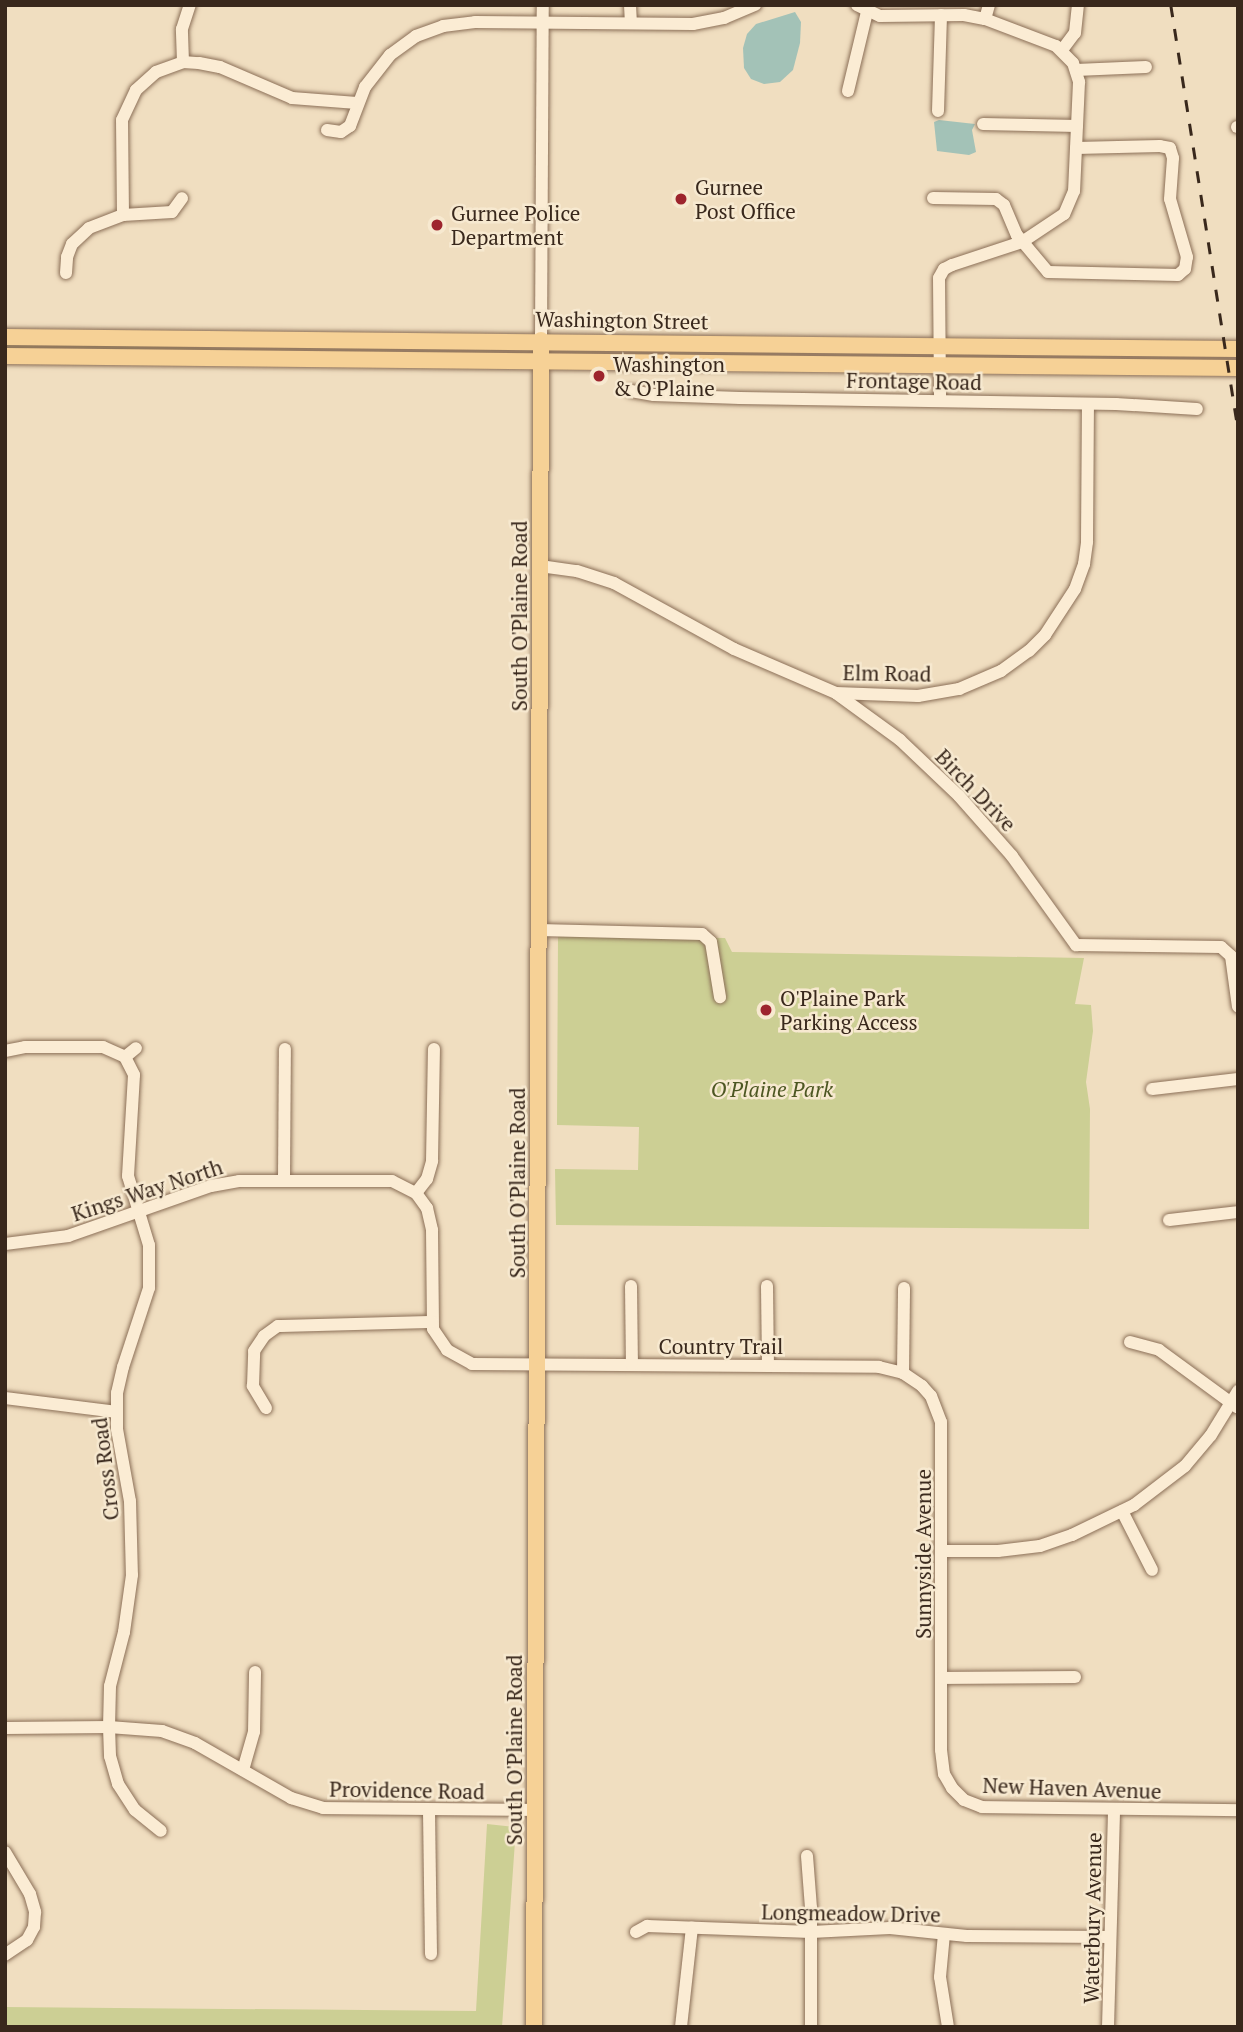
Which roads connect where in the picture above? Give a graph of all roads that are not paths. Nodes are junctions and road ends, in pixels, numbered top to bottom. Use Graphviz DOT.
graph roads {
  1 [pos="190,5"];
  2 [pos="543,5"];
  3 [pos="629,5"];
  4 [pos="989,5"];
  5 [pos="1078,5"];
  6 [pos="753,6"];
  7 [pos="862,8"];
  8 [pos="912,11"];
  9 [pos="941,16"];
  10 [pos="985,19"];
  11 [pos="543,22"];
  12 [pos="631,23"];
  13 [pos="1062,50"];
  14 [pos="183,62"];
  15 [pos="1146,68"];
  16 [pos="1076,70"];
  17 [pos="848,91"];
  18 [pos="357,103"];
  19 [pos="938,111"];
  20 [pos="983,124"];
  21 [pos="1077,126"];
  22 [pos="327,130"];
  23 [pos="1076,148"];
  24 [pos="182,198"];
  25 [pos="933,198"];
  26 [pos="122,215"];
  27 [pos="1022,242"];
  28 [pos="66,273"];
  29 [pos="5,337"];
  30 [pos="541,340"];
  31 [pos="940,346"];
  32 [pos="1238,349"];
  33 [pos="5,356"];
  34 [pos="541,363"];
  35 [pos="940,365"];
  36 [pos="1238,368"];
  37 [pos="631,391"];
  38 [pos="940,400"];
  39 [pos="1088,404"];
  40 [pos="1197,409"];
  41 [pos="540,566"];
  42 [pos="836,693"];
  43 [pos="539,930"];
  44 [pos="720,998"];
  45 [pos="1238,1007"];
  46 [pos="136,1048"];
  47 [pos="285,1049"];
  48 [pos="434,1049"];
  49 [pos="5,1051"];
  50 [pos="125,1057"];
  51 [pos="1238,1079"];
  52 [pos="1152,1089"];
  53 [pos="284,1179"];
  54 [pos="416,1193"];
  55 [pos="139,1211"];
  56 [pos="1238,1212"];
  57 [pos="1169,1220"];
  58 [pos="5,1244"];
  59 [pos="631,1286"];
  60 [pos="767,1286"];
  61 [pos="904,1288"];
  62 [pos="432,1322"];
  63 [pos="1130,1342"];
  64 [pos="537,1365"];
  65 [pos="632,1365"];
  66 [pos="768,1366"];
  67 [pos="903,1373"];
  68 [pos="5,1398"];
  69 [pos="1236,1400"];
  70 [pos="266,1408"];
  71 [pos="117,1412"];
  72 [pos="1122,1511"];
  73 [pos="942,1551"];
  74 [pos="1152,1570"];
  75 [pos="255,1671"];
  76 [pos="1075,1677"];
  77 [pos="942,1678"];
  78 [pos="108,1727"];
  79 [pos="5,1728"];
  80 [pos="941,1750"];
  81 [pos="243,1770"];
  82 [pos="534,1810"];
  83 [pos="1114,1810"];
  84 [pos="1238,1810"];
  85 [pos="429,1811"];
  86 [pos="161,1831"];
  87 [pos="5,1852"];
  88 [pos="807,1856"];
  89 [pos="692,1928"];
  90 [pos="636,1932"];
  91 [pos="811,1932"];
  92 [pos="944,1934"];
  93 [pos="1109,1937"];
  94 [pos="5,1955"];
  95 [pos="431,1955"];
  96 [pos="534,2027"];
  97 [pos="681,2027"];
  98 [pos="811,2027"];
  99 [pos="948,2027"];
  100 [pos="1108,2027"];
  1 -- 14 [label="street"];
  2 -- 11 [label="street"];
  3 -- 12 [label="street"];
  4 -- 10 [label="street"];
  5 -- 13 [label="street"];
  6 -- 12 [label="street"];
  7 -- 8 [label="street"];
  7 -- 17 [label="street"];
  8 -- 9 [label="street"];
  9 -- 10 [label="street"];
  9 -- 19 [label="street"];
  10 -- 13 [label="street"];
  11 -- 12 [label="street"];
  11 -- 18 [label="street"];
  11 -- 30 [label="street"];
  13 -- 16 [label="street"];
  14 -- 18 [label="street"];
  14 -- 26 [label="street"];
  15 -- 16 [label="street"];
  16 -- 21 [label="street"];
  18 -- 22 [label="street"];
  20 -- 21 [label="street"];
  21 -- 23 [label="street"];
  23 -- 27 [label="street"];
  23 -- 27 [label="street"];
  24 -- 26 [label="street"];
  25 -- 27 [label="street"];
  26 -- 28 [label="street"];
  27 -- 31 [label="street"];
  29 -- 30 [label="main road, Washington Street"];
  30 -- 31 [label="main road, Washington Street"];
  30 -- 34 [label="main road, South O'Plaine Road"];
  31 -- 32 [label="main road, Washington Street"];
  31 -- 35 [label="street"];
  33 -- 34 [label="main road, Washington Street"];
  34 -- 35 [label="main road, Washington Street"];
  34 -- 41 [label="main road, South O'Plaine Road"];
  35 -- 36 [label="main road, Washington Street"];
  35 -- 38 [label="street"];
  37 -- 38 [label="street, Frontage Road"];
  38 -- 39 [label="street, Frontage Road"];
  39 -- 40 [label="street, Frontage Road"];
  39 -- 42 [label="street, Elm Road"];
  41 -- 42 [label="street, Elm Road"];
  41 -- 43 [label="main road, South O'Plaine Road"];
  42 -- 45 [label="street, Birch Drive"];
  43 -- 44 [label="street"];
  43 -- 64 [label="main road, South O'Plaine Road"];
  46 -- 50 [label="street"];
  47 -- 53 [label="street"];
  48 -- 54 [label="street"];
  49 -- 50 [label="street"];
  50 -- 55 [label="street, Cross Road"];
  51 -- 52 [label="street"];
  53 -- 54 [label="street, Kings Way North"];
  53 -- 55 [label="street, Kings Way North"];
  54 -- 62 [label="street"];
  55 -- 58 [label="street, Kings Way North"];
  55 -- 71 [label="street, Cross Road"];
  56 -- 57 [label="street"];
  59 -- 65 [label="street"];
  60 -- 66 [label="street"];
  61 -- 67 [label="street"];
  62 -- 64 [label="street"];
  62 -- 70 [label="street"];
  63 -- 69 [label="street"];
  64 -- 65 [label="street, Country Trail"];
  64 -- 82 [label="main road, South O'Plaine Road"];
  65 -- 66 [label="street, Country Trail"];
  66 -- 67 [label="street, Country Trail"];
  67 -- 73 [label="street, Sunnyside Avenue"];
  68 -- 71 [label="street"];
  69 -- 72 [label="street"];
  71 -- 78 [label="street, Cross Road"];
  72 -- 73 [label="street"];
  72 -- 74 [label="street"];
  73 -- 77 [label="street, Sunnyside Avenue"];
  75 -- 81 [label="street"];
  76 -- 77 [label="street"];
  77 -- 80 [label="street, Sunnyside Avenue"];
  78 -- 79 [label="street, Providence Road"];
  78 -- 81 [label="street, Providence Road"];
  78 -- 86 [label="street, Cross Road"];
  80 -- 83 [label="street, New Haven Avenue"];
  81 -- 85 [label="street, Providence Road"];
  82 -- 85 [label="street, Providence Road"];
  82 -- 96 [label="main road, South O'Plaine Road"];
  83 -- 84 [label="street, New Haven Avenue"];
  83 -- 93 [label="street, Waterbury Avenue"];
  85 -- 95 [label="street"];
  87 -- 94 [label="street"];
  88 -- 91 [label="street"];
  89 -- 90 [label="street, Longmeadow Drive"];
  89 -- 91 [label="street, Longmeadow Drive"];
  89 -- 97 [label="street"];
  91 -- 92 [label="street, Longmeadow Drive"];
  91 -- 98 [label="street"];
  92 -- 93 [label="street, Longmeadow Drive"];
  92 -- 99 [label="street"];
  93 -- 100 [label="street, Waterbury Avenue"];
}
